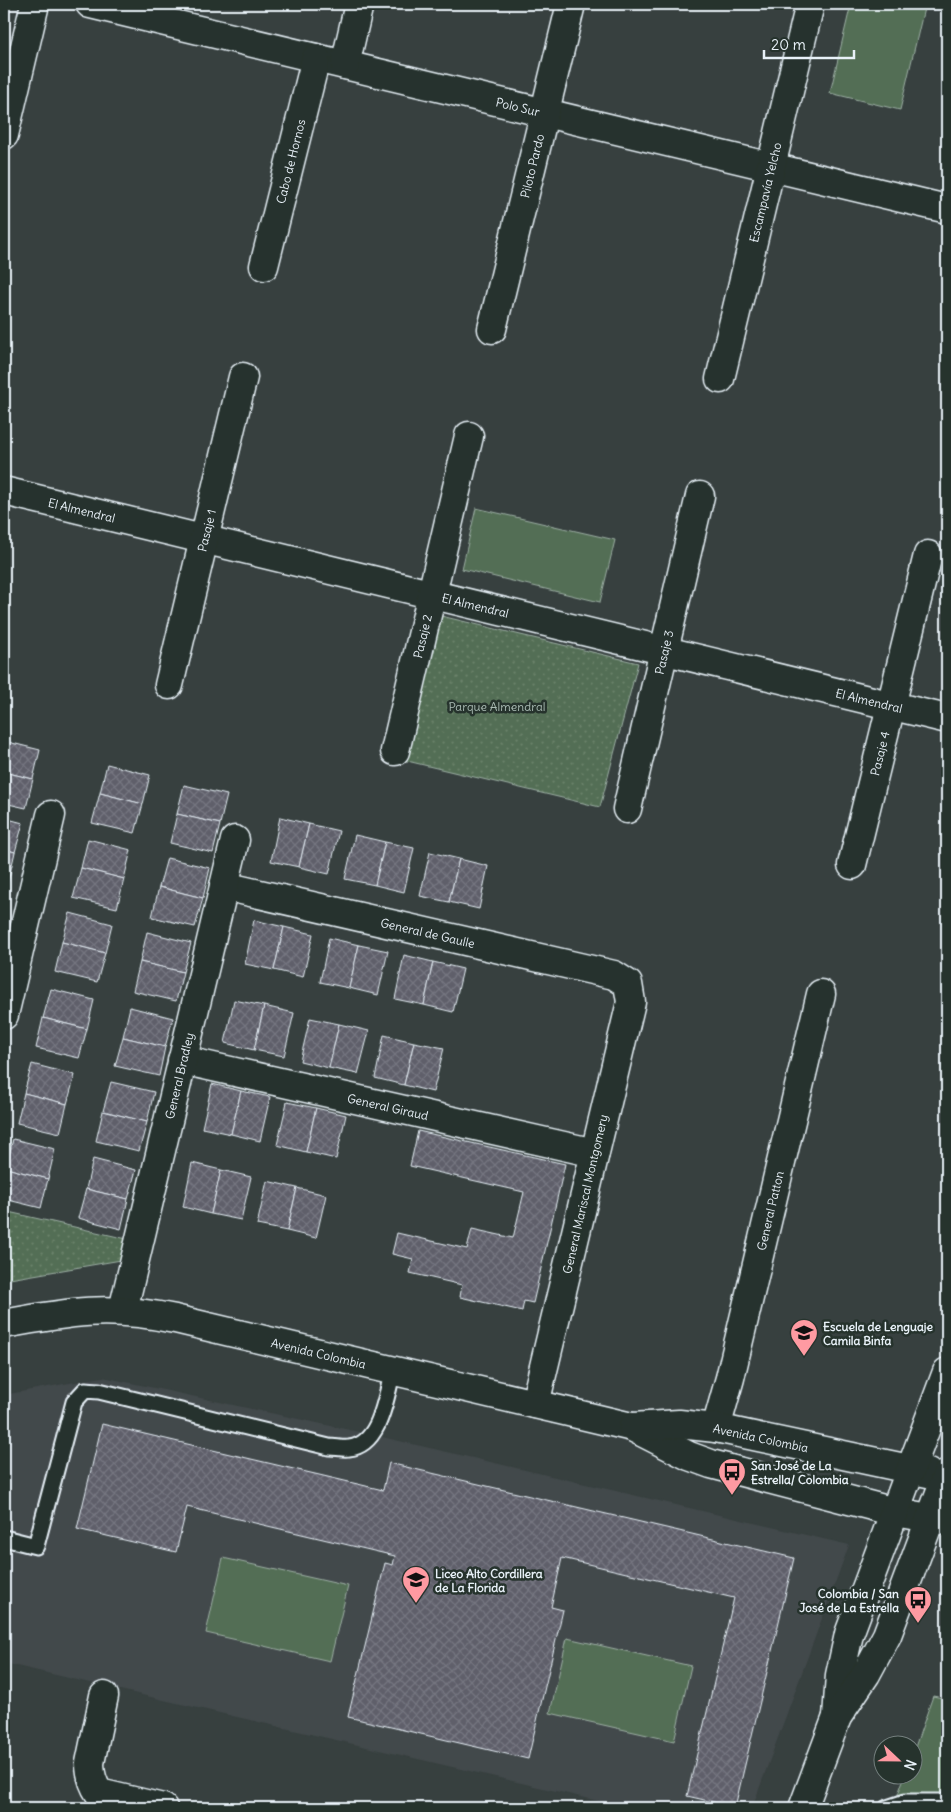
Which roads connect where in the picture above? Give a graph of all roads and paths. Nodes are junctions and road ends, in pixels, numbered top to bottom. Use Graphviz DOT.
graph roads {
  1 [pos="35,4"];
  2 [pos="90,4"];
  3 [pos="359,4"];
  4 [pos="571,4"];
  5 [pos="810,4"];
  6 [pos="316,58"];
  7 [pos="345,65"];
  8 [pos="545,112"];
  9 [pos="4,135"];
  10 [pos="771,167"];
  11 [pos="947,209"];
  12 [pos="264,266"];
  13 [pos="492,328"];
  14 [pos="243,377"];
  15 [pos="720,379"];
  16 [pos="469,436"];
  17 [pos="4,492"];
  18 [pos="700,496"];
  19 [pos="205,540"];
  20 [pos="928,555"];
  21 [pos="432,595"];
  22 [pos="663,650"];
  23 [pos="170,685"];
  24 [pos="891,705"];
  25 [pos="947,719"];
  26 [pos="395,751"];
  27 [pos="627,809"];
  28 [pos="51,814"];
  29 [pos="235,840"];
  30 [pos="852,865"];
  31 [pos="224,886"];
  32 [pos="628,984"];
  33 [pos="821,994"];
  34 [pos="4,1015"];
  35 [pos="182,1060"];
  36 [pos="595,1153"];
  37 [pos="123,1310"];
  38 [pos="4,1324"];
  39 [pos="393,1370"];
  40 [pos="947,1372"];
  41 [pos="535,1404"];
  42 [pos="632,1427"];
  43 [pos="716,1428"];
  44 [pos="911,1470"];
  45 [pos="947,1476"];
  46 [pos="895,1512"];
  47 [pos="939,1520"];
  48 [pos="4,1538"];
  49 [pos="104,1696"];
  50 [pos="837,1718"];
  51 [pos="98,1801"];
  52 [pos="947,1802"];
  53 [pos="163,1808"];
  54 [pos="803,1808"];
  55 [pos="887,1808"];
  1 -- 9 [label="street"];
  2 -- 6 [label="street, Polo Sur"];
  3 -- 7 [label="street"];
  4 -- 8 [label="street, Piloto Pardo"];
  5 -- 10 [label="street, Escampavía Yelcho"];
  6 -- 7 [label="street, Polo Sur"];
  6 -- 12 [label="street, Cabo de Hornos"];
  7 -- 8 [label="street, Polo Sur"];
  8 -- 10 [label="street, Polo Sur"];
  8 -- 13 [label="street, Piloto Pardo"];
  10 -- 11 [label="street, Polo Sur"];
  10 -- 15 [label="street, Escampavía Yelcho"];
  14 -- 19 [label="street, Pasaje 1"];
  16 -- 21 [label="street, Pasaje 2"];
  17 -- 19 [label="street, El Almendral"];
  18 -- 22 [label="street, Pasaje 3"];
  19 -- 21 [label="street, El Almendral"];
  19 -- 23 [label="street, Pasaje 1"];
  20 -- 24 [label="street, Pasaje 4"];
  21 -- 22 [label="street, El Almendral"];
  21 -- 26 [label="street, Pasaje 2"];
  22 -- 24 [label="street, El Almendral"];
  22 -- 27 [label="street, Pasaje 3"];
  24 -- 25 [label="street, El Almendral"];
  24 -- 30 [label="street, Pasaje 4"];
  28 -- 34 [label="street"];
  29 -- 31 [label="street, General Bradley"];
  31 -- 32 [label="street, General de Gaulle"];
  31 -- 35 [label="street, General Bradley"];
  32 -- 36 [label="street, General Mariscal Montgomery"];
  33 -- 43 [label="street, General Patton"];
  35 -- 36 [label="street, General Giraud"];
  35 -- 37 [label="street, General Bradley"];
  36 -- 41 [label="street, General Mariscal Montgomery"];
  37 -- 38 [label="street, Avenida Colombia"];
  37 -- 39 [label="street, Avenida Colombia"];
  39 -- 41 [label="street, Avenida Colombia"];
  39 -- 48 [label="lane"];
  40 -- 44 [label="street"];
  41 -- 42 [label="street, Avenida Colombia"];
  42 -- 43 [label="street, Avenida Colombia"];
  42 -- 46 [label="street, Avenida Colombia"];
  43 -- 44 [label="street, Avenida Colombia"];
  44 -- 45 [label="street, Avenida Colombia"];
  44 -- 46 [label="street"];
  45 -- 47 [label="street"];
  46 -- 47 [label="street, Avenida Colombia"];
  46 -- 50 [label="street"];
  47 -- 50 [label="street"];
  49 -- 51 [label="street"];
  50 -- 54 [label="street"];
  51 -- 53 [label="street"];
  52 -- 55 [label="lane"];
}
